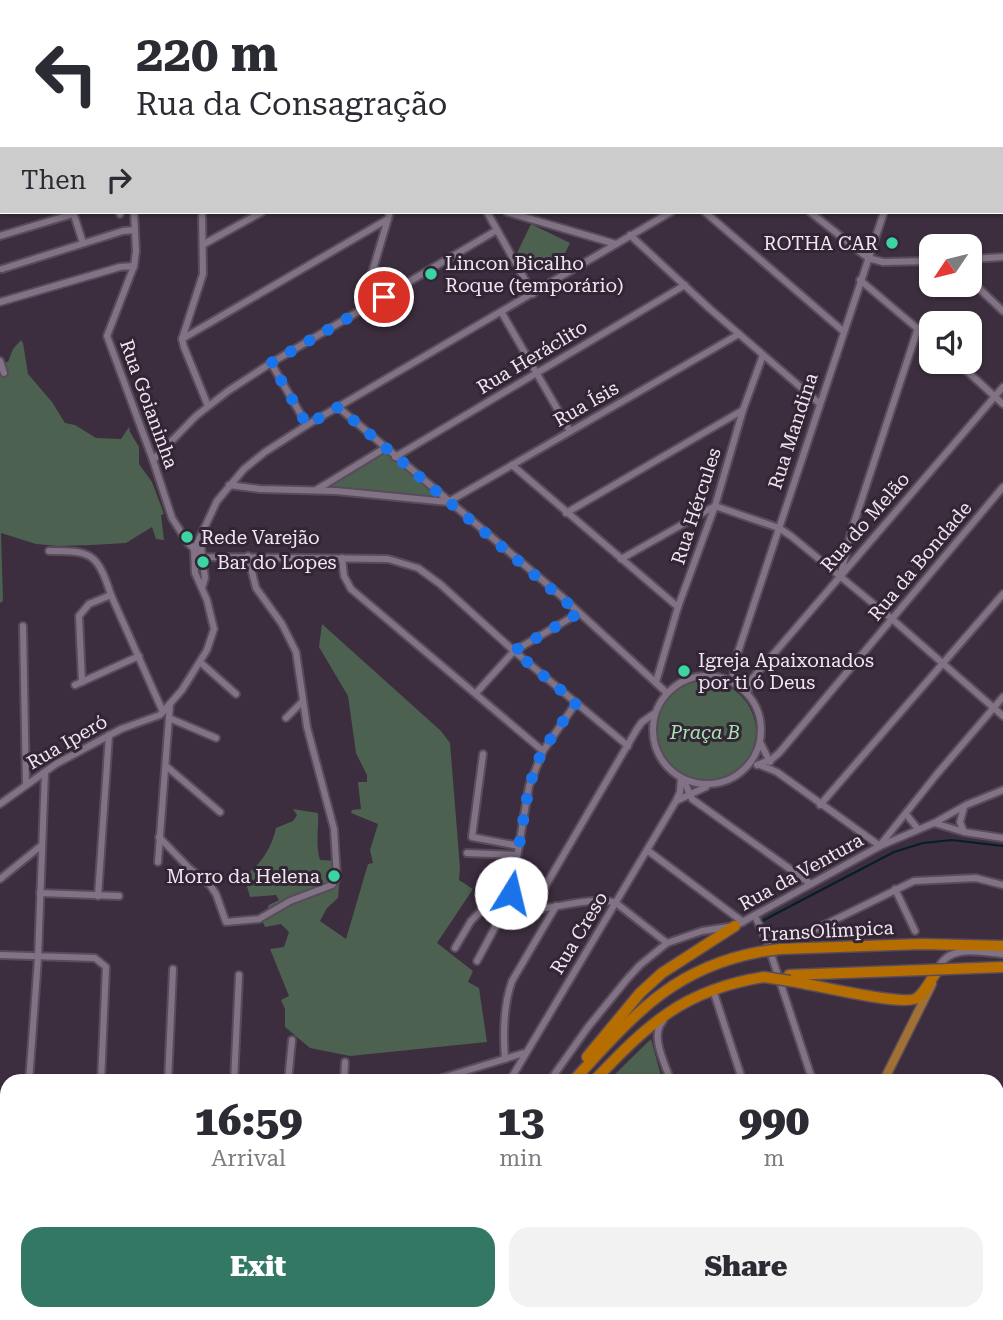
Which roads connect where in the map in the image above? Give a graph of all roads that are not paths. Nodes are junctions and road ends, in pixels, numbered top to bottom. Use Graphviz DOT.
graph roads {
  1 [pos="70,214"];
  2 [pos="73,214"];
  3 [pos="134,214"];
  4 [pos="202,214"];
  5 [pos="258,214"];
  6 [pos="487,214"];
  7 [pos="514,214"];
  8 [pos="667,214"];
  9 [pos="707,214"];
  10 [pos="813,214"];
  11 [pos="883,214"];
  12 [pos="389,215"];
  13 [pos="135,230"];
  14 [pos="497,230"];
  15 [pos="630,235"];
  16 [pos="0,236"];
  17 [pos="83,243"];
  18 [pos="204,244"];
  19 [pos="615,244"];
  20 [pos="1003,257"];
  21 [pos="868,258"];
  22 [pos="982,258"];
  23 [pos="919,261"];
  24 [pos="134,266"];
  25 [pos="2,268"];
  26 [pos="860,280"];
  27 [pos="685,285"];
  28 [pos="982,291"];
  29 [pos="533,294"];
  30 [pos="0,302"];
  31 [pos="362,310"];
  32 [pos="1003,311"];
  33 [pos="502,313"];
  34 [pos="918,328"];
  35 [pos="843,331"];
  36 [pos="739,334"];
  37 [pos="182,339"];
  38 [pos="763,355"];
  39 [pos="0,361"];
  40 [pos="271,363"];
  41 [pos="536,372"];
  42 [pos="4,373"];
  43 [pos="970,374"];
  44 [pos="1003,387"];
  45 [pos="995,397"];
  46 [pos="819,403"];
  47 [pos="1003,404"];
  48 [pos="208,406"];
  49 [pos="338,407"];
  50 [pos="743,410"];
  51 [pos="307,425"];
  52 [pos="570,431"];
  53 [pos="385,448"];
  54 [pos="395,457"];
  55 [pos="153,460"];
  56 [pos="512,465"];
  57 [pos="229,485"];
  58 [pos="1003,487"];
  59 [pos="314,491"];
  60 [pos="448,502"];
  61 [pos="715,506"];
  62 [pos="566,513"];
  63 [pos="779,528"];
  64 [pos="200,540"];
  65 [pos="194,550"];
  66 [pos="49,551"];
  67 [pos="248,556"];
  68 [pos="203,557"];
  69 [pos="342,558"];
  70 [pos="621,559"];
  71 [pos="840,575"];
  72 [pos="202,588"];
  73 [pos="1003,594"];
  74 [pos="110,595"];
  75 [pos="678,607"];
  76 [pos="579,613"];
  77 [pos="892,619"];
  78 [pos="23,626"];
  79 [pos="514,651"];
  80 [pos="139,656"];
  81 [pos="735,661"];
  82 [pos="200,662"];
  83 [pos="944,663"];
  84 [pos="660,668"];
  85 [pos="649,676"];
  86 [pos="719,677"];
  87 [pos="752,679"];
  88 [pos="656,682"];
  89 [pos="736,685"];
  90 [pos="476,693"];
  91 [pos="667,693"];
  92 [pos="747,693"];
  93 [pos="236,694"];
  94 [pos="1003,698"];
  95 [pos="303,701"];
  96 [pos="576,703"];
  97 [pos="170,704"];
  98 [pos="993,708"];
  99 [pos="163,712"];
  100 [pos="655,713"];
  101 [pos="1003,716"];
  102 [pos="169,718"];
  103 [pos="285,718"];
  104 [pos="652,733"];
  105 [pos="109,735"];
  106 [pos="635,735"];
  107 [pos="216,738"];
  108 [pos="760,742"];
  109 [pos="628,746"];
  110 [pos="542,751"];
  111 [pos="483,754"];
  112 [pos="767,758"];
  113 [pos="757,765"];
  114 [pos="166,766"];
  115 [pos="44,772"];
  116 [pos="777,772"];
  117 [pos="740,774"];
  118 [pos="682,779"];
  119 [pos="26,785"];
  120 [pos="707,786"];
  121 [pos="1003,790"];
  122 [pos="689,794"];
  123 [pos="676,801"];
  124 [pos="0,804"];
  125 [pos="820,805"];
  126 [pos="966,806"];
  127 [pos="705,808"];
  128 [pos="220,812"];
  129 [pos="906,814"];
  130 [pos="934,824"];
  131 [pos="918,829"];
  132 [pos="964,832"];
  133 [pos="159,837"];
  134 [pos="1003,838"];
  135 [pos="42,844"];
  136 [pos="519,846"];
  137 [pos="880,846"];
  138 [pos="647,849"];
  139 [pos="467,853"];
  140 [pos="517,855"];
  141 [pos="158,862"];
  142 [pos="0,879"];
  143 [pos="811,884"];
  144 [pos="1003,885"];
  145 [pos="512,888"];
  146 [pos="895,889"];
  147 [pos="488,892"];
  148 [pos="40,893"];
  149 [pos="99,896"];
  150 [pos="119,896"];
  151 [pos="616,903"];
  152 [pos="509,904"];
  153 [pos="556,906"];
  154 [pos="532,909"];
  155 [pos="755,916"];
  156 [pos="739,924"];
  157 [pos="915,931"];
  158 [pos="766,942"];
  159 [pos="667,943"];
  160 [pos="1003,946"];
  161 [pos="455,948"];
  162 [pos="1003,954"];
  163 [pos="0,956"];
  164 [pos="37,958"];
  165 [pos="477,961"];
  166 [pos="1003,967"];
  167 [pos="173,970"];
  168 [pos="937,971"];
  169 [pos="239,975"];
  170 [pos="790,978"];
  171 [pos="723,990"];
  172 [pos="714,993"];
  173 [pos="292,1040"];
  174 [pos="524,1053"];
  175 [pos="505,1059"];
  176 [pos="345,1062"];
  177 [pos="30,1074"];
  178 [pos="101,1074"];
  179 [pos="168,1074"];
  180 [pos="234,1074"];
  181 [pos="289,1074"];
  182 [pos="344,1074"];
  183 [pos="454,1074"];
  184 [pos="513,1074"];
  185 [pos="555,1074"];
  186 [pos="576,1074"];
  187 [pos="578,1074"];
  188 [pos="601,1074"];
  189 [pos="669,1074"];
  190 [pos="740,1074"];
  191 [pos="810,1074"];
  192 [pos="890,1074"];
  1 -- 16 [label="street"];
  2 -- 17 [label="street"];
  3 -- 13 [label="street, Rua Goianinha"];
  4 -- 18 [label="street"];
  5 -- 18 [label="street"];
  6 -- 14 [label="street"];
  7 -- 19 [label="street"];
  8 -- 15 [label="street"];
  9 -- 35 [label="street"];
  10 -- 21 [label="street"];
  11 -- 21 [label="street, Rua Mandina"];
  12 -- 31 [label="street"];
  12 -- 37 [label="street"];
  13 -- 17 [label="street"];
  13 -- 24 [label="street, Rua Goianinha"];
  14 -- 29 [label="street"];
  14 -- 31 [label="street"];
  15 -- 19 [label="street"];
  15 -- 27 [label="street"];
  17 -- 25 [label="street"];
  18 -- 37 [label="street"];
  19 -- 29 [label="street"];
  20 -- 22 [label="street"];
  21 -- 23 [label="street"];
  21 -- 26 [label="street, Rua Mandina"];
  24 -- 30 [label="street"];
  24 -- 55 [label="street, Rua Goianinha"];
  26 -- 34 [label="street"];
  26 -- 35 [label="street, Rua Mandina"];
  27 -- 36 [label="street"];
  27 -- 41 [label="street, Rua Heráclito"];
  28 -- 32 [label="street"];
  29 -- 33 [label="street"];
  31 -- 40 [label="street"];
  33 -- 41 [label="street"];
  33 -- 49 [label="street"];
  34 -- 71 [label="street"];
  35 -- 46 [label="street, Rua Mandina"];
  36 -- 38 [label="street"];
  36 -- 52 [label="street, Rua Ísis"];
  37 -- 48 [label="street"];
  38 -- 46 [label="street"];
  38 -- 50 [label="street, Rua Hércules"];
  39 -- 42 [label="street"];
  40 -- 48 [label="street"];
  40 -- 51 [label="street"];
  41 -- 52 [label="street"];
  41 -- 54 [label="street, Rua Heráclito"];
  43 -- 45 [label="street"];
  44 -- 45 [label="street, Rua do Melão"];
  45 -- 47 [label="street"];
  45 -- 71 [label="street, Rua do Melão"];
  46 -- 63 [label="street, Rua Mandina"];
  48 -- 55 [label="street"];
  49 -- 51 [label="street"];
  49 -- 53 [label="street"];
  50 -- 61 [label="street, Rua Hércules"];
  50 -- 62 [label="street"];
  51 -- 57 [label="street"];
  52 -- 56 [label="street, Rua Ísis"];
  53 -- 54 [label="street"];
  53 -- 59 [label="street"];
  54 -- 60 [label="street"];
  55 -- 65 [label="street, Rua Goianinha"];
  56 -- 60 [label="street, Rua Ísis"];
  56 -- 62 [label="street"];
  57 -- 59 [label="street"];
  57 -- 64 [label="street"];
  58 -- 77 [label="street, Rua da Bondade"];
  59 -- 60 [label="street"];
  60 -- 76 [label="street"];
  61 -- 63 [label="street"];
  61 -- 70 [label="street"];
  61 -- 75 [label="street, Rua Hércules"];
  62 -- 70 [label="street"];
  63 -- 71 [label="street"];
  63 -- 81 [label="street, Rua Mandina"];
  64 -- 65 [label="street"];
  64 -- 68 [label="street"];
  65 -- 68 [label="street, Rua Goianinha"];
  65 -- 72 [label="street"];
  66 -- 74 [label="street"];
  67 -- 68 [label="street"];
  67 -- 69 [label="street"];
  67 -- 95 [label="street"];
  68 -- 72 [label="street"];
  69 -- 79 [label="street"];
  69 -- 90 [label="street"];
  70 -- 75 [label="street"];
  71 -- 77 [label="street"];
  71 -- 87 [label="street, Rua do Melão"];
  72 -- 82 [label="street, Rua Iperó"];
  73 -- 83 [label="street"];
  74 -- 80 [label="street"];
  74 -- 80 [label="street"];
  75 -- 84 [label="street, Rua Hércules"];
  76 -- 79 [label="street"];
  76 -- 85 [label="street"];
  77 -- 83 [label="street"];
  77 -- 112 [label="street, Rua da Bondade"];
  78 -- 119 [label="street"];
  79 -- 90 [label="street"];
  79 -- 96 [label="street"];
  80 -- 99 [label="street"];
  81 -- 86 [label="street, Rua Mandina"];
  81 -- 89 [label="street, Rua Mandina"];
  82 -- 93 [label="street"];
  82 -- 97 [label="street, Rua Iperó"];
  83 -- 98 [label="street"];
  83 -- 125 [label="street"];
  84 -- 85 [label="street"];
  84 -- 88 [label="street, Rua Hércules"];
  85 -- 88 [label="street"];
  86 -- 89 [label="street"];
  86 -- 91 [label="street"];
  87 -- 89 [label="street, Rua do Melão"];
  87 -- 92 [label="street, Rua do Melão"];
  88 -- 91 [label="street"];
  89 -- 92 [label="street"];
  90 -- 110 [label="street"];
  91 -- 100 [label="street"];
  92 -- 108 [label="street"];
  94 -- 98 [label="street"];
  95 -- 103 [label="street"];
  95 -- 133 [label="street"];
  96 -- 109 [label="street"];
  96 -- 110 [label="street"];
  97 -- 99 [label="street, Rua Iperó"];
  97 -- 102 [label="street"];
  98 -- 101 [label="street"];
  98 -- 129 [label="street"];
  99 -- 105 [label="street, Rua Iperó"];
  100 -- 104 [label="street"];
  100 -- 106 [label="street"];
  102 -- 107 [label="street"];
  102 -- 114 [label="street"];
  104 -- 106 [label="street"];
  104 -- 118 [label="street"];
  105 -- 115 [label="street, Rua Iperó"];
  105 -- 149 [label="street"];
  106 -- 109 [label="street"];
  108 -- 112 [label="street"];
  108 -- 117 [label="street"];
  109 -- 154 [label="street"];
  110 -- 136 [label="street"];
  111 -- 136 [label="street"];
  112 -- 113 [label="street, Rua da Bondade"];
  112 -- 116 [label="street"];
  113 -- 116 [label="street"];
  113 -- 117 [label="street, Rua da Bondade"];
  114 -- 128 [label="street"];
  114 -- 133 [label="street"];
  115 -- 119 [label="street, Rua Iperó"];
  115 -- 135 [label="street"];
  116 -- 125 [label="street"];
  117 -- 120 [label="street"];
  118 -- 120 [label="street"];
  118 -- 122 [label="street"];
  118 -- 123 [label="street, Rua Creso"];
  119 -- 124 [label="street, Rua Iperó"];
  120 -- 122 [label="street"];
  120 -- 127 [label="street"];
  121 -- 126 [label="street, Rua da Ventura"];
  122 -- 123 [label="street"];
  122 -- 127 [label="street"];
  123 -- 138 [label="street, Rua Creso"];
  125 -- 137 [label="street"];
  126 -- 130 [label="street, Rua da Ventura"];
  126 -- 132 [label="street"];
  127 -- 143 [label="street"];
  129 -- 131 [label="street"];
  129 -- 137 [label="street"];
  130 -- 131 [label="street, Rua da Ventura"];
  130 -- 132 [label="street"];
  131 -- 137 [label="street, Rua da Ventura"];
  132 -- 134 [label="street"];
  133 -- 141 [label="street"];
  135 -- 142 [label="street"];
  135 -- 148 [label="street"];
  136 -- 140 [label="street"];
  137 -- 143 [label="street, Rua da Ventura"];
  138 -- 151 [label="street, Rua Creso"];
  138 -- 156 [label="street"];
  139 -- 140 [label="street"];
  140 -- 145 [label="street"];
  143 -- 155 [label="street, Rua da Ventura"];
  144 -- 146 [label="street"];
  145 -- 147 [label="street"];
  145 -- 152 [label="street"];
  146 -- 157 [label="street"];
  146 -- 158 [label="street"];
  148 -- 149 [label="street"];
  148 -- 164 [label="street"];
  149 -- 150 [label="street"];
  151 -- 153 [label="street"];
  151 -- 159 [label="street"];
  151 -- 174 [label="street, Rua Creso"];
  152 -- 154 [label="street"];
  152 -- 161 [label="street"];
  152 -- 165 [label="street"];
  153 -- 154 [label="street"];
  153 -- 175 [label="street"];
  155 -- 156 [label="street, Rua da Ventura"];
  155 -- 158 [label="street"];
  156 -- 159 [label="street, Rua da Ventura"];
  156 -- 186 [label="highway"];
  158 -- 191 [label="street"];
  159 -- 185 [label="street, Rua da Ventura"];
  160 -- 187 [label="highway, TransOlímpica, bridge"];
  162 -- 168 [label="street"];
  163 -- 164 [label="street"];
  164 -- 177 [label="street"];
  164 -- 178 [label="street"];
  166 -- 170 [label="highway, bridge"];
  167 -- 179 [label="street"];
  168 -- 170 [label="highway"];
  168 -- 192 [label="main road"];
  169 -- 180 [label="street"];
  170 -- 188 [label="highway, bridge"];
  171 -- 172 [label="street"];
  172 -- 189 [label="street"];
  172 -- 190 [label="street"];
  173 -- 181 [label="street"];
  174 -- 175 [label="street"];
  174 -- 184 [label="street, Rua Creso"];
  175 -- 183 [label="street"];
  176 -- 182 [label="street"];
}
